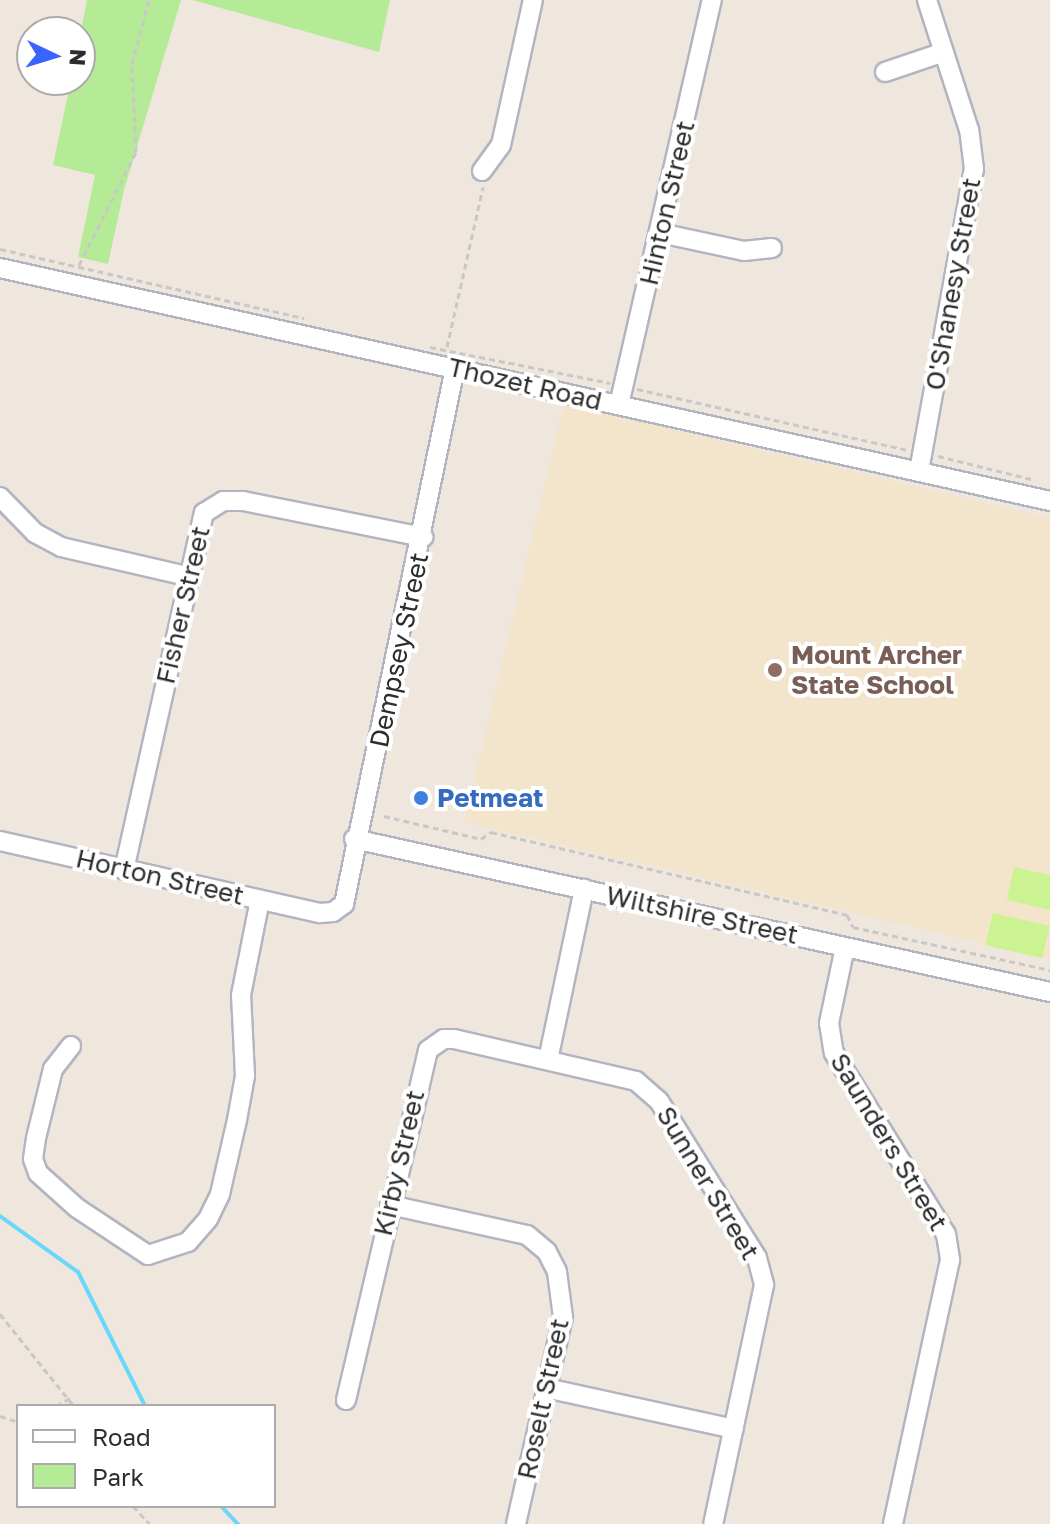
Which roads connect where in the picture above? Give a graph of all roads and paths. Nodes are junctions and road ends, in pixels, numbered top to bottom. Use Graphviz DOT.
graph roads {
  1 [pos="149,0"];
  2 [pos="533,0"];
  3 [pos="712,0"];
  4 [pos="927,0"];
  5 [pos="944,52"];
  6 [pos="885,72"];
  7 [pos="482,171"];
  8 [pos="660,233"];
  9 [pos="772,248"];
  10 [pos="0,249"];
  11 [pos="79,265"];
  12 [pos="0,268"];
  13 [pos="313,323"];
  14 [pos="416,345"];
  15 [pos="449,360"];
  16 [pos="622,396"];
  17 [pos="921,462"];
  18 [pos="1038,481"];
  19 [pos="0,497"];
  20 [pos="1050,501"];
  21 [pos="423,537"];
  22 [pos="187,576"];
  23 [pos="384,816"];
  24 [pos="354,839"];
  25 [pos="0,841"];
  26 [pos="124,870"];
  27 [pos="584,889"];
  28 [pos="260,900"];
  29 [pos="320,913"];
  30 [pos="845,947"];
  31 [pos="1050,970"];
  32 [pos="1050,992"];
  33 [pos="71,1046"];
  34 [pos="548,1060"];
  35 [pos="390,1205"];
  36 [pos="0,1314"];
  37 [pos="546,1388"];
  38 [pos="70,1398"];
  39 [pos="346,1400"];
  40 [pos="60,1404"];
  41 [pos="73,1404"];
  42 [pos="734,1429"];
  43 [pos="135,1508"];
  44 [pos="150,1524"];
  45 [pos="516,1524"];
  46 [pos="713,1524"];
  47 [pos="893,1524"];
  1 -- 11 [label="path"];
  2 -- 7 [label="street"];
  3 -- 8 [label="street, Hinton Street"];
  4 -- 5 [label="street, O'Shanesy Street"];
  5 -- 6 [label="street"];
  5 -- 17 [label="street, O'Shanesy Street"];
  7 -- 15 [label="path"];
  8 -- 9 [label="street"];
  8 -- 16 [label="street, Hinton Street"];
  10 -- 11 [label="path"];
  11 -- 13 [label="path"];
  12 -- 15 [label="street, Thozet Road"];
  14 -- 15 [label="path"];
  15 -- 16 [label="street, Thozet Road"];
  15 -- 16 [label="path"];
  15 -- 21 [label="street, Dempsey Street"];
  16 -- 17 [label="street, Thozet Road"];
  16 -- 17 [label="path"];
  17 -- 18 [label="path"];
  17 -- 20 [label="street, Thozet Road"];
  19 -- 22 [label="street"];
  21 -- 22 [label="street, Fisher Street"];
  21 -- 24 [label="street, Dempsey Street"];
  22 -- 26 [label="street, Fisher Street"];
  23 -- 31 [label="path"];
  24 -- 27 [label="street, Wiltshire Street"];
  24 -- 29 [label="street, Dempsey Street"];
  25 -- 26 [label="street, Horton Street"];
  26 -- 28 [label="street, Horton Street"];
  27 -- 30 [label="street, Wiltshire Street"];
  27 -- 34 [label="street"];
  28 -- 29 [label="street, Horton Street"];
  28 -- 33 [label="street"];
  30 -- 32 [label="street, Wiltshire Street"];
  30 -- 47 [label="street, Saunders Street"];
  34 -- 35 [label="street, Kirby Street"];
  34 -- 42 [label="street, Sunner Street"];
  35 -- 37 [label="street, Roselt Street"];
  35 -- 39 [label="street, Kirby Street"];
  36 -- 38 [label="path"];
  37 -- 42 [label="street"];
  37 -- 45 [label="street, Roselt Street"];
  38 -- 40 [label="path"];
  38 -- 41 [label="path"];
  42 -- 46 [label="street, Sunner Street"];
  43 -- 44 [label="path"];
}
